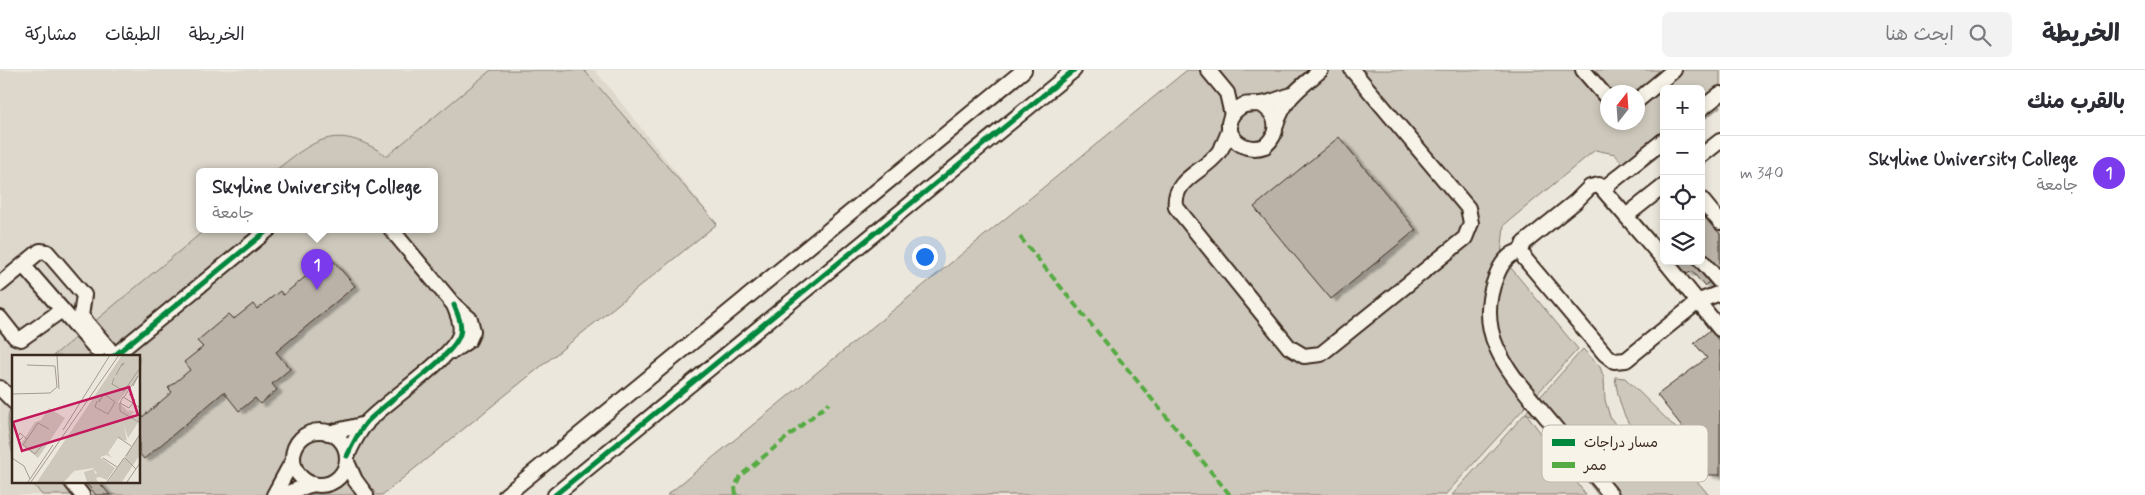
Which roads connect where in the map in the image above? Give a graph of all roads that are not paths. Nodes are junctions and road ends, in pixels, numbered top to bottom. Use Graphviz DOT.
graph roads {
  1 [pos="1024,70"];
  2 [pos="1074,70"];
  3 [pos="1208,70"];
  4 [pos="1321,70"];
  5 [pos="1352,70"];
  6 [pos="1583,70"];
  7 [pos="1674,70"];
  8 [pos="1600,90"];
  9 [pos="1227,94"];
  10 [pos="1645,94"];
  11 [pos="1720,94"];
  12 [pos="1291,95"];
  13 [pos="1256,103"];
  14 [pos="1705,106"];
  15 [pos="1231,122"];
  16 [pos="1276,125"];
  17 [pos="1720,141"];
  18 [pos="1660,143"];
  19 [pos="1249,149"];
  20 [pos="1705,153"];
  21 [pos="1217,155"];
  22 [pos="1603,189"];
  23 [pos="1660,189"];
  24 [pos="1705,204"];
  25 [pos="1626,216"];
  26 [pos="1720,222"];
  27 [pos="264,233"];
  28 [pos="394,233"];
  29 [pos="1521,251"];
  30 [pos="1660,256"];
  31 [pos="23,265"];
  32 [pos="1668,265"];
  33 [pos="1705,265"];
  34 [pos="1720,282"];
  35 [pos="0,284"];
  36 [pos="1720,293"];
  37 [pos="1699,301"];
  38 [pos="62,310"];
  39 [pos="0,318"];
  40 [pos="1720,329"];
  41 [pos="102,355"];
  42 [pos="113,355"];
  43 [pos="115,355"];
  44 [pos="0,388"];
  45 [pos="12,400"];
  46 [pos="366,424"];
  47 [pos="1552,425"];
  48 [pos="328,433"];
  49 [pos="347,459"];
  50 [pos="293,460"];
  51 [pos="72,482"];
  52 [pos="1600,482"];
  53 [pos="317,484"];
  54 [pos="82,495"];
  55 [pos="274,495"];
  56 [pos="281,495"];
  57 [pos="334,495"];
  58 [pos="366,495"];
  59 [pos="506,495"];
  60 [pos="555,495"];
  61 [pos="1611,495"];
  1 -- 59 [label="street"];
  2 -- 60 [label="street"];
  3 -- 9 [label="street"];
  4 -- 12 [label="street"];
  5 -- 21 [label="street"];
  6 -- 8 [label="street"];
  7 -- 10 [label="street"];
  9 -- 13 [label="street"];
  9 -- 15 [label="street"];
  11 -- 14 [label="street"];
  12 -- 13 [label="street"];
  12 -- 16 [label="street"];
  13 -- 15 [label="street"];
  13 -- 16 [label="street"];
  15 -- 19 [label="street"];
  15 -- 21 [label="street"];
  16 -- 19 [label="street"];
  17 -- 20 [label="street"];
  18 -- 22 [label="street"];
  19 -- 21 [label="street"];
  22 -- 25 [label="street"];
  22 -- 29 [label="street"];
  23 -- 25 [label="street"];
  24 -- 26 [label="street"];
  25 -- 30 [label="street"];
  27 -- 43 [label="street"];
  28 -- 46 [label="street"];
  29 -- 37 [label="street"];
  29 -- 47 [label="street"];
  31 -- 35 [label="street"];
  31 -- 38 [label="street"];
  31 -- 42 [label="street"];
  32 -- 37 [label="street"];
  33 -- 34 [label="street"];
  36 -- 37 [label="street"];
  37 -- 40 [label="street"];
  38 -- 39 [label="street"];
  38 -- 41 [label="street"];
  44 -- 45 [label="street"];
  46 -- 48 [label="street"];
  46 -- 49 [label="street"];
  48 -- 49 [label="street"];
  48 -- 50 [label="street"];
  49 -- 53 [label="street"];
  49 -- 58 [label="street"];
  50 -- 53 [label="street"];
  50 -- 55 [label="street"];
  51 -- 54 [label="street"];
  52 -- 61 [label="street"];
  53 -- 56 [label="street"];
  53 -- 57 [label="street"];
}
